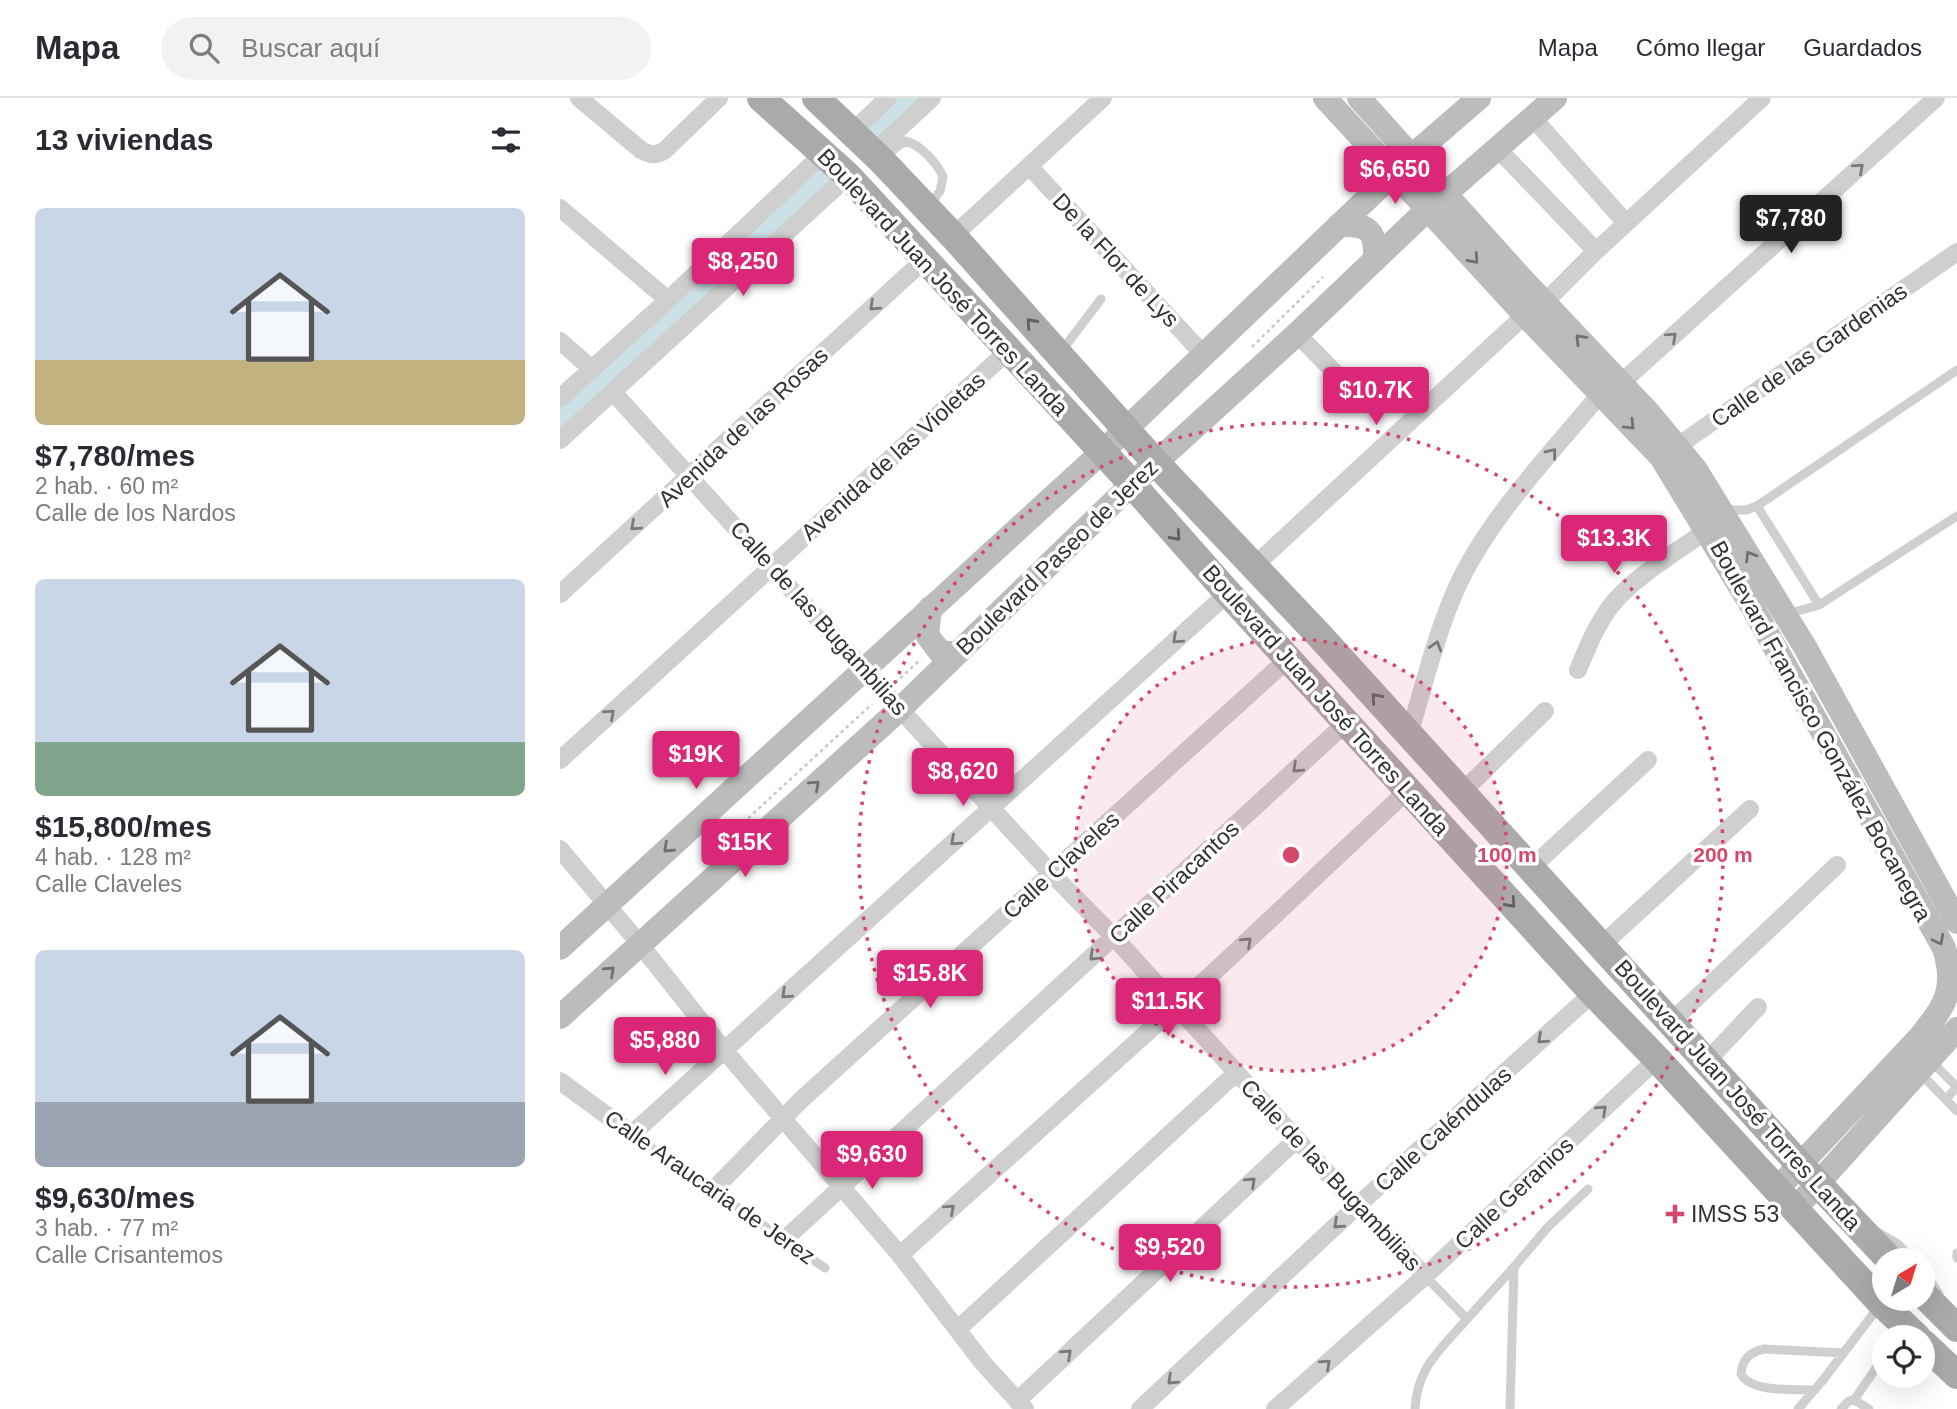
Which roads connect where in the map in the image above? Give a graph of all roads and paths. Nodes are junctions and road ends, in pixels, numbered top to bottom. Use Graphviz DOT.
graph roads {
  1 [pos="579,98"];
  2 [pos="719,98"];
  3 [pos="761,98"];
  4 [pos="816,98"];
  5 [pos="888,98"];
  6 [pos="932,98"];
  7 [pos="1103,98"];
  8 [pos="1325,98"];
  9 [pos="1359,98"];
  10 [pos="1479,98"];
  11 [pos="1555,98"];
  12 [pos="1762,98"];
  13 [pos="1936,98"];
  14 [pos="1532,118"];
  15 [pos="852,132"];
  16 [pos="1498,149"];
  17 [pos="824,153"];
  18 [pos="877,156"];
  19 [pos="1404,164"];
  20 [pos="1029,166"];
  21 [pos="848,176"];
  22 [pos="1437,201"];
  23 [pos="560,208"];
  24 [pos="1626,223"];
  25 [pos="1339,225"];
  26 [pos="953,236"];
  27 [pos="1596,251"];
  28 [pos="1957,252"];
  29 [pos="924,260"];
  30 [pos="1376,260"];
  31 [pos="1101,299"];
  32 [pos="668,300"];
  33 [pos="1535,309"];
  34 [pos="1297,334"];
  35 [pos="560,341"];
  36 [pos="1009,350"];
  37 [pos="1059,354"];
  38 [pos="1203,354"];
  39 [pos="592,369"];
  40 [pos="1957,370"];
  41 [pos="1349,387"];
  42 [pos="1611,388"];
  43 [pos="613,392"];
  44 [pos="560,398"];
  45 [pos="1126,429"];
  46 [pos="560,440"];
  47 [pos="1102,452"];
  48 [pos="1670,452"];
  49 [pos="1156,463"];
  50 [pos="690,476"];
  51 [pos="1131,485"];
  52 [pos="1757,506"];
  53 [pos="1723,510"];
  54 [pos="1957,516"];
  55 [pos="1707,530"];
  56 [pos="772,566"];
  57 [pos="1253,567"];
  58 [pos="1228,593"];
  59 [pos="560,594"];
  60 [pos="1750,603"];
  61 [pos="1819,605"];
  62 [pos="930,608"];
  63 [pos="1785,614"];
  64 [pos="956,654"];
  65 [pos="1288,659"];
  66 [pos="863,669"];
  67 [pos="1578,670"];
  68 [pos="900,709"];
  69 [pos="1545,711"];
  70 [pos="1347,722"];
  71 [pos="1409,735"];
  72 [pos="560,760"];
  73 [pos="1648,760"];
  74 [pos="1408,790"];
  75 [pos="1462,792"];
  76 [pos="992,808"];
  77 [pos="1749,809"];
  78 [pos="560,849"];
  79 [pos="1837,865"];
  80 [pos="1531,868"];
  81 [pos="1052,874"];
  82 [pos="607,904"];
  83 [pos="1957,922"];
  84 [pos="1114,937"];
  85 [pos="639,943"];
  86 [pos="1602,944"];
  87 [pos="560,948"];
  88 [pos="1593,993"];
  89 [pos="1175,1005"];
  90 [pos="1758,1007"];
  91 [pos="560,1017"];
  92 [pos="1671,1022"];
  93 [pos="1957,1029"];
  94 [pos="723,1050"];
  95 [pos="1657,1059"];
  96 [pos="1706,1062"];
  97 [pos="1925,1067"];
  98 [pos="1236,1073"];
  99 [pos="560,1081"];
  100 [pos="1957,1087"];
  101 [pos="1946,1099"];
  102 [pos="1957,1111"];
  103 [pos="782,1118"];
  104 [pos="632,1134"];
  105 [pos="1297,1139"];
  106 [pos="1810,1176"];
  107 [pos="843,1186"];
  108 [pos="714,1189"];
  109 [pos="1588,1189"];
  110 [pos="1786,1199"];
  111 [pos="1357,1206"];
  112 [pos="1856,1225"];
  113 [pos="785,1239"];
  114 [pos="1878,1248"];
  115 [pos="1900,1248"];
  116 [pos="900,1255"];
  117 [pos="1514,1267"];
  118 [pos="825,1268"];
  119 [pos="1425,1276"];
  120 [pos="1936,1289"];
  121 [pos="1872,1293"];
  122 [pos="1936,1307"];
  123 [pos="1875,1311"];
  124 [pos="1888,1311"];
  125 [pos="1466,1319"];
  126 [pos="1952,1324"];
  127 [pos="1901,1325"];
  128 [pos="958,1329"];
  129 [pos="1843,1353"];
  130 [pos="1935,1356"];
  131 [pos="1872,1373"];
  132 [pos="1957,1375"];
  133 [pos="1815,1390"];
  134 [pos="1854,1399"];
  135 [pos="1021,1405"];
  136 [pos="1140,1409"];
  137 [pos="1275,1409"];
  138 [pos="1415,1409"];
  139 [pos="1510,1409"];
  140 [pos="1798,1409"];
  141 [pos="1841,1409"];
  142 [pos="1869,1409"];
  1 -- 2 [label="street"];
  3 -- 17 [label="main road, Boulevard Juan José Torres Landa"];
  4 -- 15 [label="main road, Boulevard Juan José Torres Landa"];
  5 -- 15 [label="street"];
  6 -- 18 [label="street"];
  7 -- 20 [label="street"];
  8 -- 19 [label="main road, Boulevard Francisco González Bocanegra"];
  9 -- 19 [label="main road, Boulevard Francisco González Bocanegra"];
  10 -- 19 [label="main road, Boulevard Paseo de Jerez"];
  11 -- 14 [label="main road, Boulevard Paseo de Jerez"];
  12 -- 24 [label="street"];
  42 -- 13 [label="street, one-way"];
  14 -- 16 [label="main road, Boulevard Paseo de Jerez"];
  14 -- 24 [label="street"];
  15 -- 18 [label="main road, Boulevard Juan José Torres Landa"];
  16 -- 22 [label="main road, Boulevard Paseo de Jerez"];
  16 -- 27 [label="street"];
  17 -- 21 [label="main road, Boulevard Juan José Torres Landa"];
  17 -- 32 [label="street"];
  18 -- 26 [label="main road, Boulevard Juan José Torres Landa"];
  19 -- 22 [label="main road, Boulevard Francisco González Bocanegra"];
  19 -- 25 [label="main road, Boulevard Paseo de Jerez"];
  20 -- 26 [label="street"];
  20 -- 38 [label="street, De la Flor de Lys"];
  21 -- 29 [label="main road, Boulevard Juan José Torres Landa"];
  21 -- 43 [label="street"];
  22 -- 30 [label="main road, Boulevard Paseo de Jerez"];
  22 -- 33 [label="main road, Boulevard Francisco González Bocanegra"];
  23 -- 32 [label="street"];
  24 -- 27 [label="street"];
  25 -- 30 [label="main road"];
  25 -- 38 [label="main road, Boulevard Paseo de Jerez"];
  37 -- 26 [label="main road, Boulevard Juan José Torres Landa, one-way"];
  27 -- 33 [label="street"];
  28 -- 48 [label="street, Calle de las Gardenias"];
  29 -- 36 [label="main road, Boulevard Juan José Torres Landa"];
  29 -- 50 [label="street, Avenida de las Rosas, one-way"];
  30 -- 34 [label="main road, Boulevard Paseo de Jerez"];
  31 -- 37 [label="lane"];
  32 -- 39 [label="street"];
  33 -- 42 [label="main road, Boulevard Francisco González Bocanegra"];
  33 -- 57 [label="street"];
  34 -- 41 [label="street"];
  34 -- 49 [label="main road, Boulevard Paseo de Jerez"];
  35 -- 39 [label="street"];
  36 -- 47 [label="main road, Boulevard Juan José Torres Landa"];
  36 -- 56 [label="street, Avenida de las Violetas"];
  37 -- 45 [label="main road, Boulevard Juan José Torres Landa"];
  38 -- 45 [label="main road, Boulevard Paseo de Jerez"];
  39 -- 44 [label="street"];
  40 -- 52 [label="lane"];
  42 -- 48 [label="main road, Boulevard Francisco González Bocanegra"];
  71 -- 42 [label="street, one-way"];
  43 -- 46 [label="street"];
  43 -- 50 [label="street, Calle de las Bugambilias"];
  45 -- 47 [label="main road, Boulevard Paseo de Jerez"];
  45 -- 49 [label="main road, Boulevard Juan José Torres Landa"];
  47 -- 51 [label="main road, Boulevard Juan José Torres Landa"];
  47 -- 62 [label="main road, Boulevard Paseo de Jerez"];
  48 -- 53 [label="main road, Boulevard Francisco González Bocanegra"];
  48 -- 55 [label="main road, Boulevard Francisco González Bocanegra"];
  49 -- 51 [label="main road, Boulevard Paseo de Jerez"];
  49 -- 57 [label="main road, Boulevard Juan José Torres Landa"];
  50 -- 56 [label="street, Calle de las Bugambilias"];
  50 -- 59 [label="street, Avenida de las Rosas, one-way"];
  51 -- 58 [label="main road, Boulevard Juan José Torres Landa, one-way"];
  51 -- 64 [label="main road, Boulevard Paseo de Jerez"];
  52 -- 53 [label="lane"];
  52 -- 61 [label="lane"];
  63 -- 53 [label="main road, Boulevard Francisco González Bocanegra, one-way"];
  54 -- 61 [label="lane"];
  55 -- 60 [label="main road, Boulevard Francisco González Bocanegra"];
  55 -- 67 [label="street"];
  56 -- 66 [label="street, Calle de las Bugambilias"];
  72 -- 56 [label="street, Avenida de las Violetas, one-way"];
  71 -- 57 [label="main road, Boulevard Juan José Torres Landa, one-way"];
  58 -- 65 [label="main road, Boulevard Juan José Torres Landa"];
  58 -- 76 [label="street, one-way"];
  60 -- 63 [label="main road"];
  60 -- 106 [label="main road, Boulevard Francisco González Bocanegra, one-way"];
  61 -- 63 [label="lane"];
  62 -- 64 [label="main road"];
  62 -- 66 [label="main road, Boulevard Paseo de Jerez"];
  63 -- 83 [label="main road, Boulevard Francisco González Bocanegra"];
  64 -- 68 [label="main road, Boulevard Paseo de Jerez"];
  65 -- 70 [label="main road, Boulevard Juan José Torres Landa"];
  65 -- 81 [label="street, Calle Claveles"];
  66 -- 68 [label="street, Calle de las Bugambilias"];
  66 -- 82 [label="main road, Boulevard Paseo de Jerez, one-way"];
  68 -- 76 [label="street, Calle de las Bugambilias"];
  85 -- 68 [label="main road, Boulevard Paseo de Jerez, one-way"];
  69 -- 75 [label="street"];
  70 -- 74 [label="main road, Boulevard Juan José Torres Landa"];
  70 -- 84 [label="street, Calle Piracantos, one-way"];
  71 -- 75 [label="main road, Boulevard Juan José Torres Landa"];
  73 -- 80 [label="street"];
  74 -- 88 [label="main road, Boulevard Juan José Torres Landa, one-way"];
  89 -- 74 [label="street, one-way"];
  75 -- 80 [label="main road, Boulevard Juan José Torres Landa"];
  76 -- 81 [label="street, Calle de las Bugambilias"];
  76 -- 94 [label="street, one-way"];
  77 -- 86 [label="street"];
  78 -- 82 [label="street"];
  79 -- 92 [label="street"];
  80 -- 86 [label="main road, Boulevard Juan José Torres Landa"];
  81 -- 84 [label="street, Calle de las Bugambilias"];
  81 -- 103 [label="street, Calle Claveles"];
  82 -- 85 [label="street"];
  82 -- 87 [label="main road, Boulevard Paseo de Jerez"];
  84 -- 89 [label="street, Calle de las Bugambilias"];
  84 -- 107 [label="street, Calle Piracantos, one-way"];
  91 -- 85 [label="main road, Boulevard Paseo de Jerez, one-way"];
  85 -- 94 [label="street"];
  86 -- 92 [label="main road, Boulevard Juan José Torres Landa"];
  88 -- 95 [label="main road, Boulevard Juan José Torres Landa"];
  88 -- 111 [label="street, Calle Caléndulas, one-way"];
  89 -- 98 [label="street, Calle de las Bugambilias"];
  116 -- 89 [label="street, one-way"];
  90 -- 96 [label="street"];
  92 -- 96 [label="main road, Boulevard Juan José Torres Landa"];
  93 -- 97 [label="main road, Boulevard Francisco González Bocanegra"];
  94 -- 103 [label="street"];
  94 -- 104 [label="street"];
  95 -- 110 [label="main road, Boulevard Juan José Torres Landa"];
  119 -- 95 [label="street, Calle Geranios, one-way"];
  96 -- 106 [label="main road, Boulevard Juan José Torres Landa"];
  97 -- 100 [label="lane"];
  97 -- 101 [label="lane"];
  97 -- 106 [label="main road, Boulevard Francisco González Bocanegra"];
  98 -- 105 [label="street, Calle de las Bugambilias"];
  98 -- 128 [label="street"];
  99 -- 104 [label="street, Calle Araucaria de Jerez"];
  100 -- 101 [label="lane"];
  101 -- 102 [label="lane"];
  103 -- 107 [label="street"];
  103 -- 108 [label="street, Calle Claveles"];
  104 -- 108 [label="lane, Calle Araucaria de Jerez"];
  105 -- 111 [label="street, Calle de las Bugambilias"];
  135 -- 105 [label="street, one-way"];
  106 -- 110 [label="main road, Boulevard Francisco González Bocanegra"];
  106 -- 112 [label="main road, Boulevard Juan José Torres Landa"];
  107 -- 113 [label="street, Calle Piracantos"];
  107 -- 116 [label="street"];
  108 -- 113 [label="lane, Calle Araucaria de Jerez"];
  109 -- 117 [label="lane"];
  110 -- 121 [label="main road, Boulevard Juan José Torres Landa"];
  111 -- 119 [label="street, Calle de las Bugambilias"];
  111 -- 136 [label="street, Calle Caléndulas, one-way"];
  112 -- 114 [label="main road, Boulevard Juan José Torres Landa"];
  112 -- 115 [label="lane"];
  113 -- 118 [label="lane, Calle Araucaria de Jerez"];
  116 -- 128 [label="street"];
  117 -- 125 [label="lane"];
  117 -- 139 [label="lane"];
  119 -- 125 [label="lane"];
  137 -- 119 [label="street, Calle Geranios, one-way"];
  120 -- 126 [label="lane"];
  122 -- 126 [label="main road"];
  123 -- 129 [label="lane"];
  124 -- 127 [label="main road, Boulevard Juan José Torres Landa"];
  125 -- 138 [label="lane"];
  128 -- 135 [label="street"];
  129 -- 133 [label="lane"];
  129 -- 133 [label="lane"];
  130 -- 132 [label="main road, Boulevard Juan José Torres Landa"];
  131 -- 134 [label="lane"];
  133 -- 140 [label="lane"];
  134 -- 141 [label="lane"];
  134 -- 142 [label="lane"];
}
